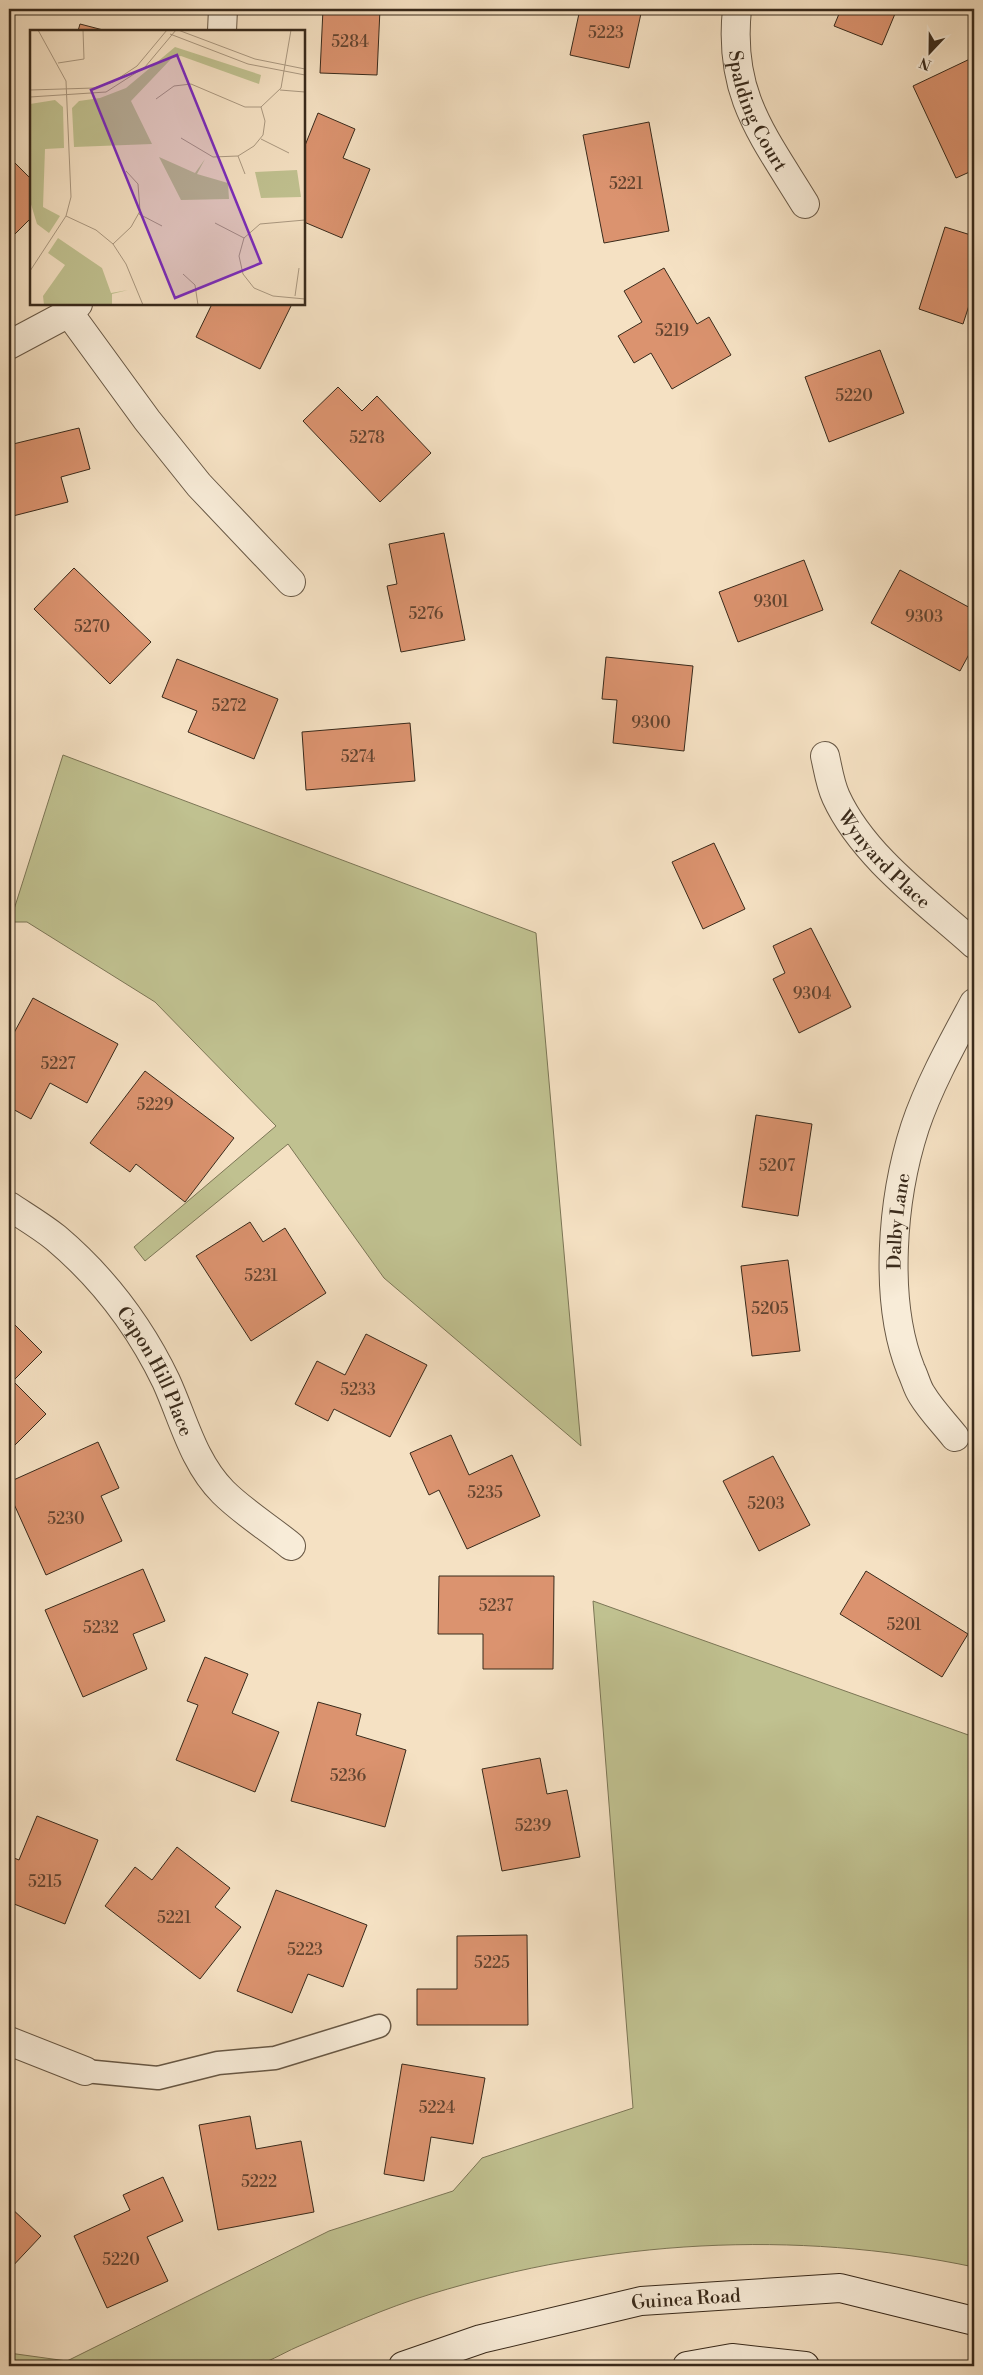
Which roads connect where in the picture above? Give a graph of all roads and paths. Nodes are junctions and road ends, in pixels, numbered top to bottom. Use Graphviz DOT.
graph roads {
  1 [pos="223,9"];
  2 [pos="737,9"];
  3 [pos="222,30"];
  4 [pos="805,204"];
  5 [pos="73,308"];
  6 [pos="9,346"];
  7 [pos="291,582"];
  8 [pos="825,756"];
  9 [pos="974,944"];
  10 [pos="974,1003"];
  11 [pos="9,1206"];
  12 [pos="955,1437"];
  13 [pos="291,1546"];
  14 [pos="379,2026"];
  15 [pos="9,2041"];
  16 [pos="85,2071"];
  17 [pos="974,2321"];
  18 [pos="403,2366"];
  19 [pos="687,2366"];
  20 [pos="805,2366"];
  1 -- 3 [label="street"];
  2 -- 4 [label="street, Spalding Court"];
  5 -- 6 [label="street"];
  5 -- 7 [label="street"];
  8 -- 9 [label="street, Wynyard Place"];
  10 -- 12 [label="street, Dalby Lane"];
  11 -- 13 [label="street, Capon Hill Place"];
  14 -- 16 [label="lane"];
  15 -- 16 [label="street"];
  17 -- 18 [label="street, Guinea Road"];
  19 -- 20 [label="street"];
}
